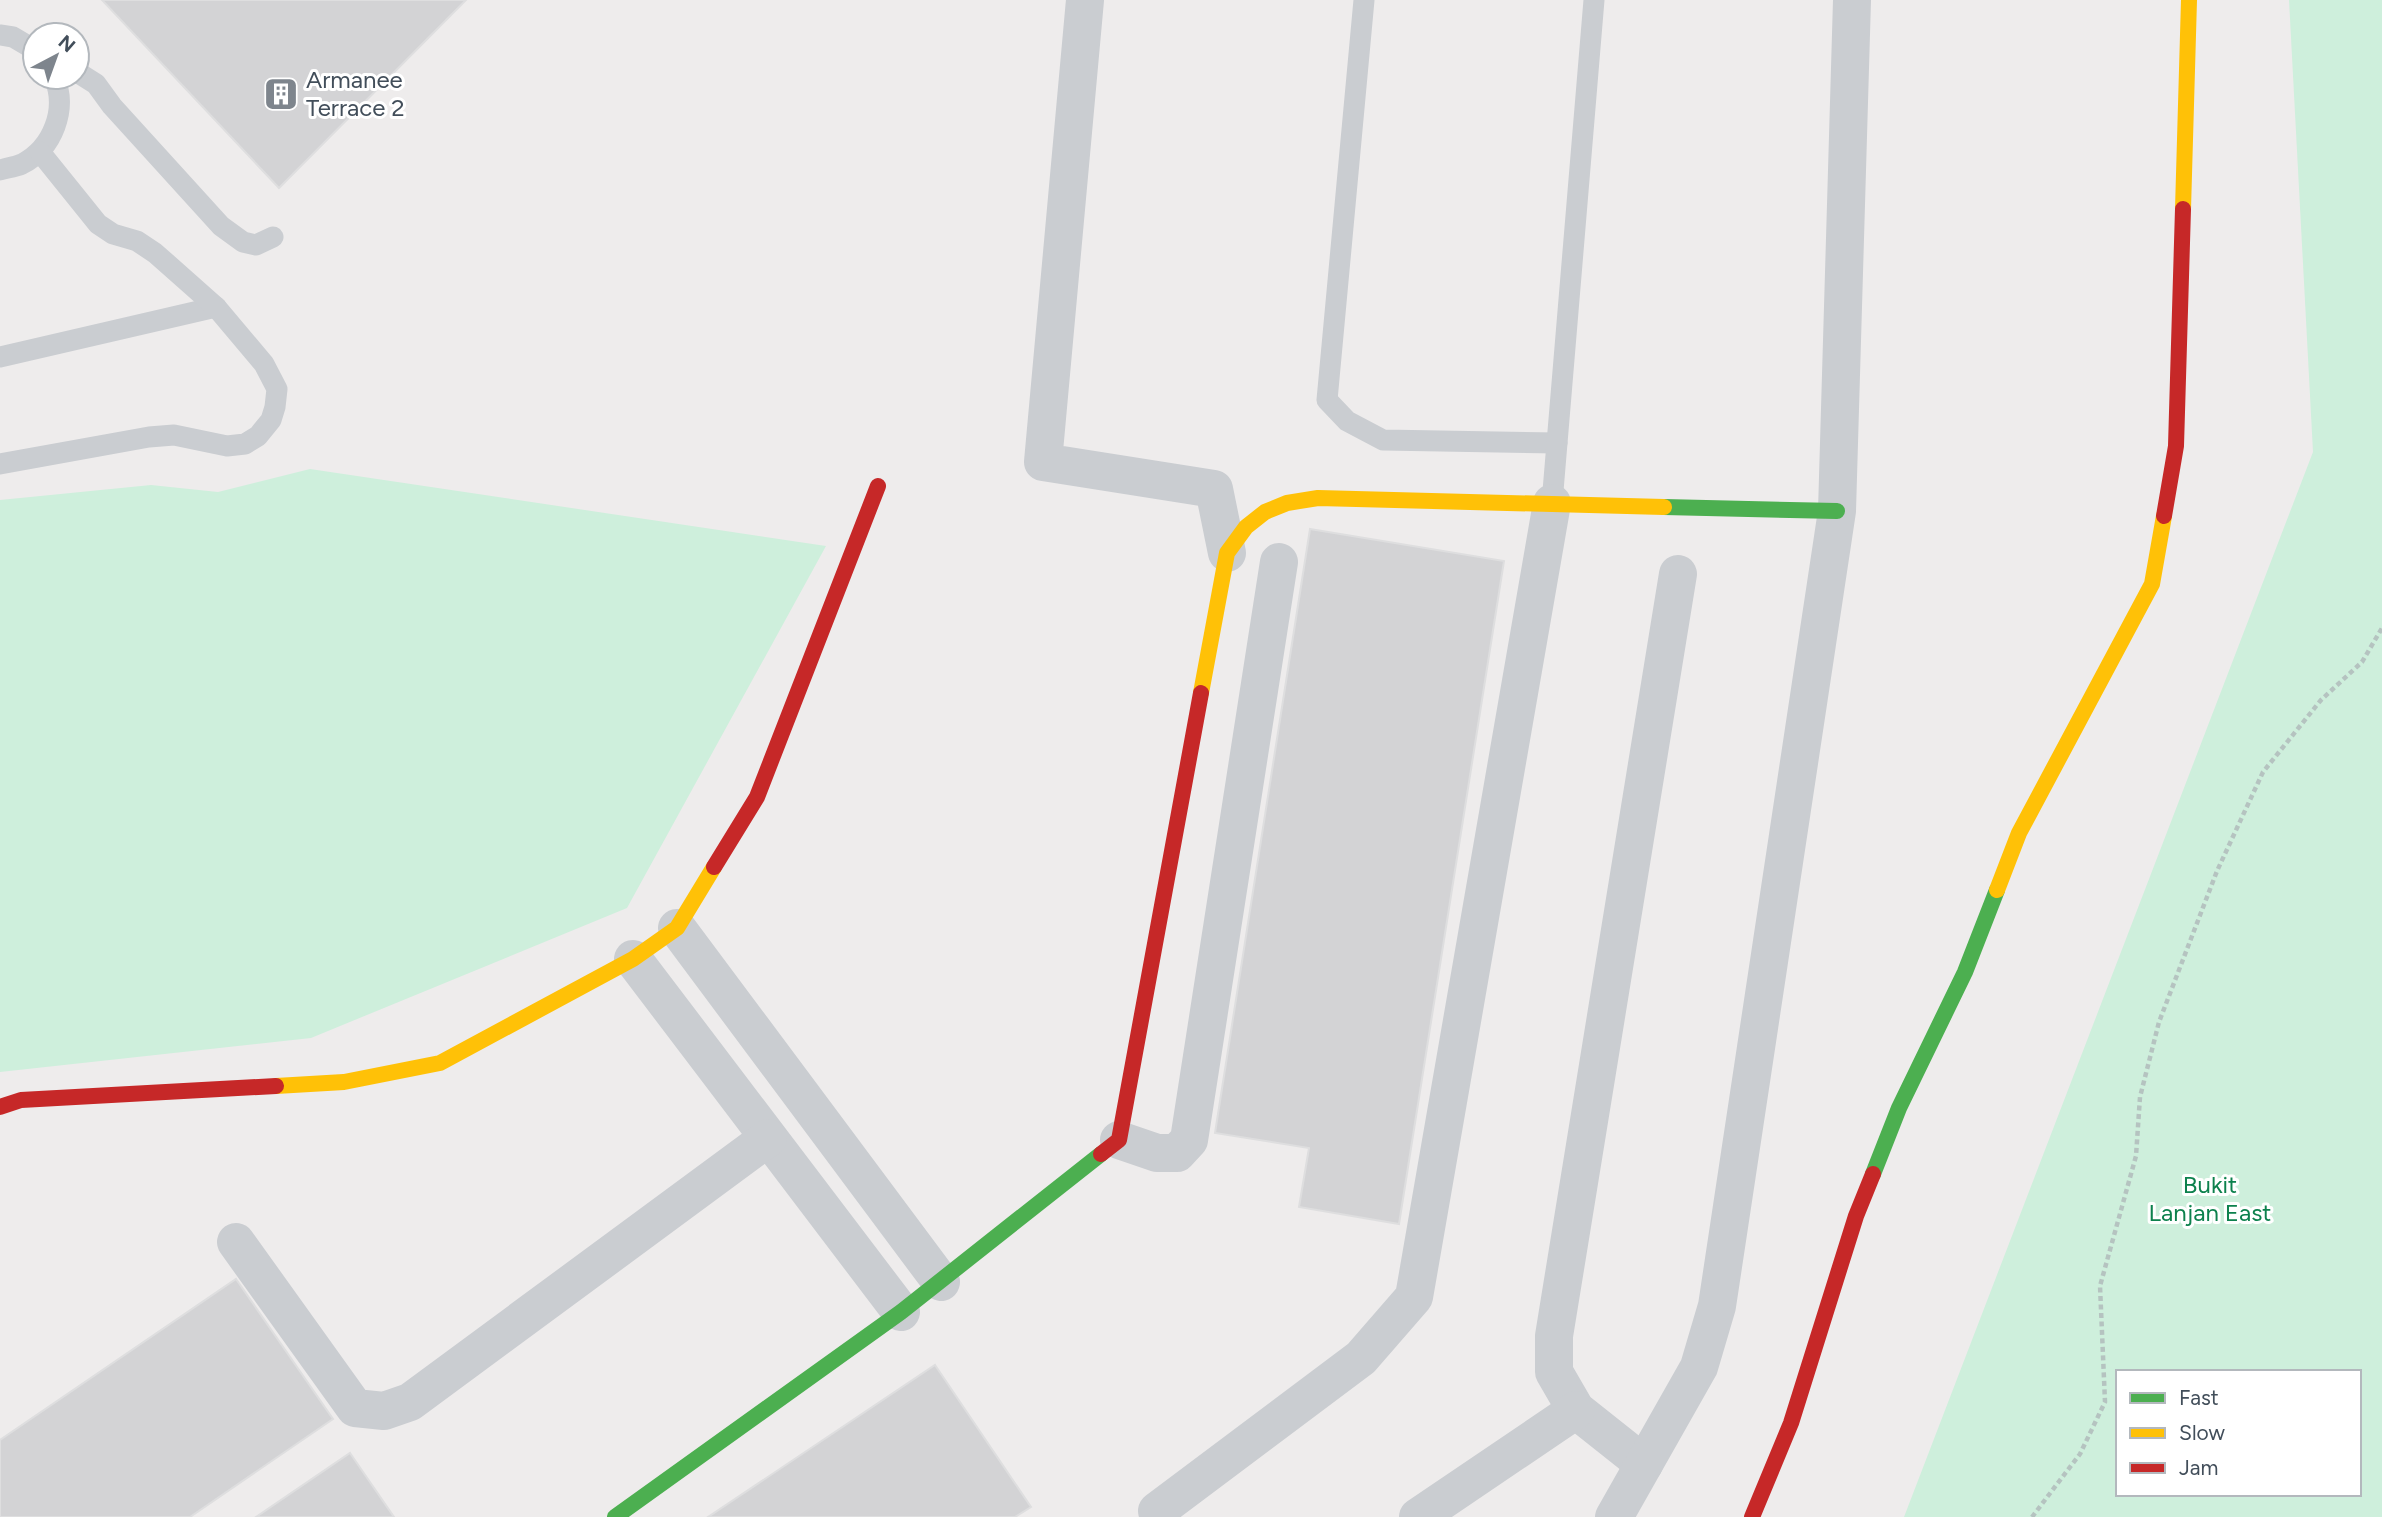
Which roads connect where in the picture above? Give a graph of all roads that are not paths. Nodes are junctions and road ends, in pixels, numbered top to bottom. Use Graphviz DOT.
graph roads {
  1 [pos="1085,0"];
  2 [pos="1364,0"];
  3 [pos="1594,0"];
  4 [pos="1852,0"];
  5 [pos="2189,0"];
  6 [pos="0,35"];
  7 [pos="21,42"];
  8 [pos="91,81"];
  9 [pos="58,91"];
  10 [pos="40,152"];
  11 [pos="0,170"];
  12 [pos="273,237"];
  13 [pos="216,307"];
  14 [pos="0,356"];
  15 [pos="1557,443"];
  16 [pos="0,464"];
  17 [pos="877,486"];
  18 [pos="1552,503"];
  19 [pos="1837,511"];
  20 [pos="1227,554"];
  21 [pos="1279,562"];
  22 [pos="1678,574"];
  23 [pos="677,929"];
  24 [pos="633,959"];
  25 [pos="0,1107"];
  26 [pos="768,1138"];
  27 [pos="1119,1140"];
  28 [pos="236,1242"];
  29 [pos="941,1282"];
  30 [pos="901,1312"];
  31 [pos="1576,1410"];
  32 [pos="1644,1464"];
  33 [pos="1157,1511"];
  34 [pos="615,1517"];
  35 [pos="1418,1517"];
  36 [pos="1614,1517"];
  37 [pos="1752,1517"];
  1 -- 20 [label="street"];
  2 -- 15 [label="lane"];
  3 -- 15 [label="lane"];
  4 -- 19 [label="street"];
  5 -- 37 [label="street"];
  6 -- 7 [label="lane"];
  8 -- 12 [label="lane"];
  9 -- 10 [label="lane"];
  10 -- 11 [label="lane"];
  10 -- 13 [label="lane"];
  13 -- 14 [label="lane"];
  13 -- 16 [label="lane"];
  15 -- 18 [label="lane"];
  17 -- 23 [label="street"];
  18 -- 19 [label="street"];
  18 -- 20 [label="street"];
  18 -- 33 [label="street"];
  19 -- 32 [label="street"];
  20 -- 27 [label="street"];
  21 -- 27 [label="street"];
  22 -- 31 [label="street"];
  23 -- 24 [label="street"];
  23 -- 29 [label="street"];
  24 -- 25 [label="street"];
  24 -- 26 [label="street"];
  26 -- 28 [label="street"];
  26 -- 30 [label="street"];
  27 -- 29 [label="street"];
  29 -- 30 [label="street"];
  30 -- 34 [label="street"];
  31 -- 32 [label="street"];
  31 -- 35 [label="street"];
  32 -- 36 [label="street"];
}
